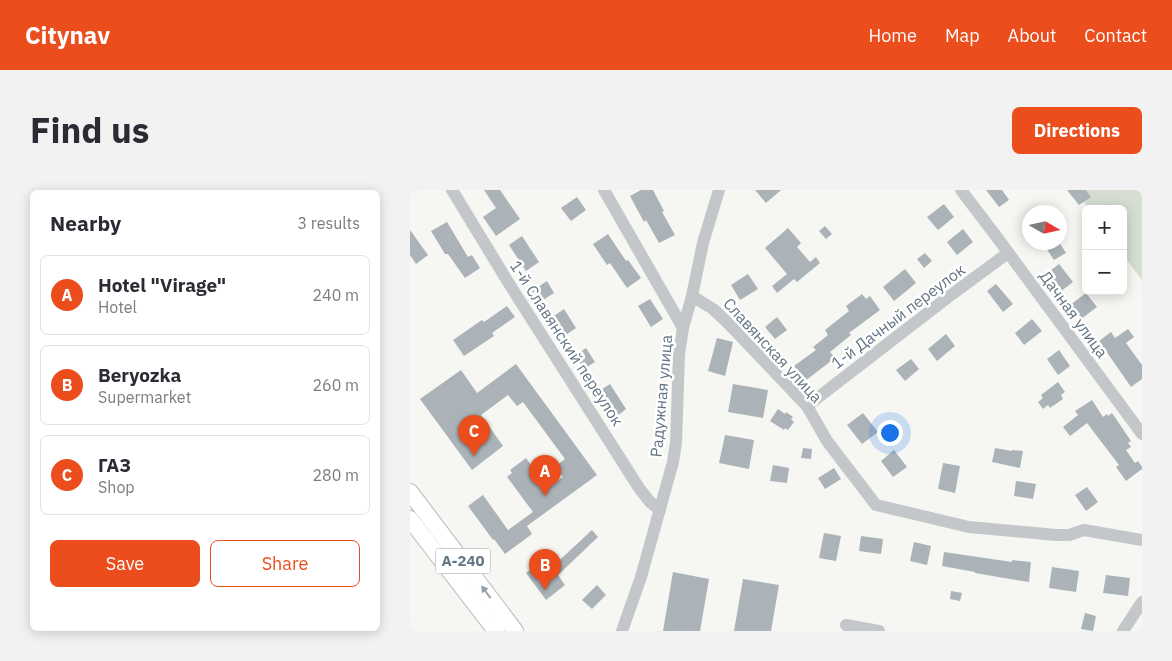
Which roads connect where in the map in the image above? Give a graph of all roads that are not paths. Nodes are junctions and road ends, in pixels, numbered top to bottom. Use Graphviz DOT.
graph roads {
  1 [pos="452,190"];
  2 [pos="604,190"];
  3 [pos="718,190"];
  4 [pos="961,190"];
  5 [pos="1008,253"];
  6 [pos="692,296"];
  7 [pos="683,328"];
  8 [pos="807,406"];
  9 [pos="1142,434"];
  10 [pos="410,492"];
  11 [pos="660,510"];
  12 [pos="410,519"];
  13 [pos="1142,540"];
  14 [pos="1142,602"];
  15 [pos="846,625"];
  16 [pos="496,631"];
  17 [pos="515,631"];
  18 [pos="622,631"];
  19 [pos="879,631"];
  20 [pos="1123,631"];
  1 -- 11 [label="street, 1-й Славянский переулок"];
  2 -- 7 [label="street"];
  3 -- 6 [label="street, Радужная улица"];
  4 -- 5 [label="street, Дачная улица"];
  5 -- 8 [label="street, 1-й Дачный переулок"];
  5 -- 9 [label="street, Дачная улица"];
  6 -- 7 [label="street, Радужная улица"];
  6 -- 8 [label="street, Славянская улица"];
  7 -- 11 [label="street, Радужная улица"];
  8 -- 13 [label="street, Славянская улица"];
  17 -- 10 [label="main road, А-240, one-way"];
  11 -- 18 [label="street, Радужная улица"];
  12 -- 16 [label="main road, А-240"];
  14 -- 20 [label="street"];
  15 -- 19 [label="street"];
}
